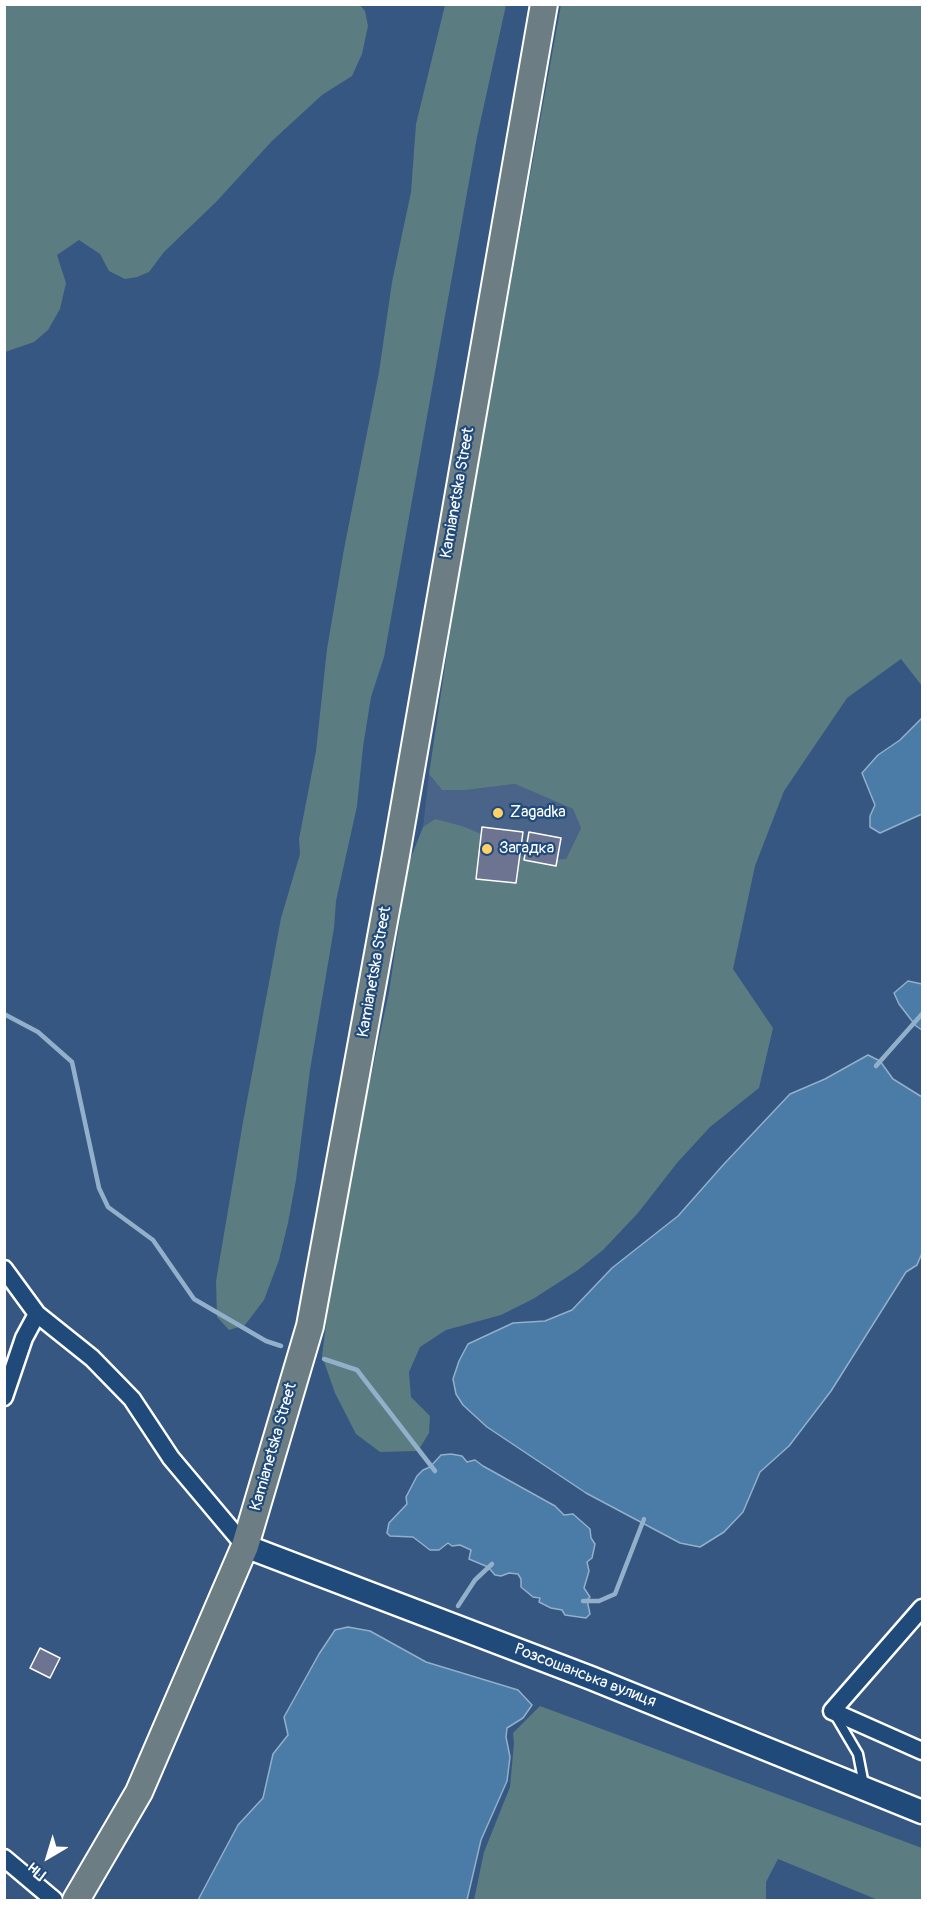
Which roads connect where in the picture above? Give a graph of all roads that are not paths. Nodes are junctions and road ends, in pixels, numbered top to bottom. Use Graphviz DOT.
graph roads {
  1 [pos="544,4"];
  2 [pos="4,1269"];
  3 [pos="37,1314"];
  4 [pos="4,1397"];
  5 [pos="246,1546"];
  6 [pos="922,1608"];
  7 [pos="832,1711"];
  8 [pos="922,1751"];
  9 [pos="865,1788"];
  10 [pos="922,1812"];
  11 [pos="4,1858"];
  12 [pos="54,1900"];
  13 [pos="76,1900"];
  1 -- 5 [label="main road, Kamianetska Street"];
  2 -- 3 [label="street"];
  3 -- 4 [label="street"];
  3 -- 5 [label="street"];
  5 -- 9 [label="street, Розсошанська вулиця"];
  5 -- 13 [label="main road, Kamianetska Street"];
  6 -- 7 [label="street"];
  7 -- 8 [label="street"];
  7 -- 9 [label="lane"];
  9 -- 10 [label="street, Розсошанська вулиця"];
  11 -- 12 [label="street"];
}
